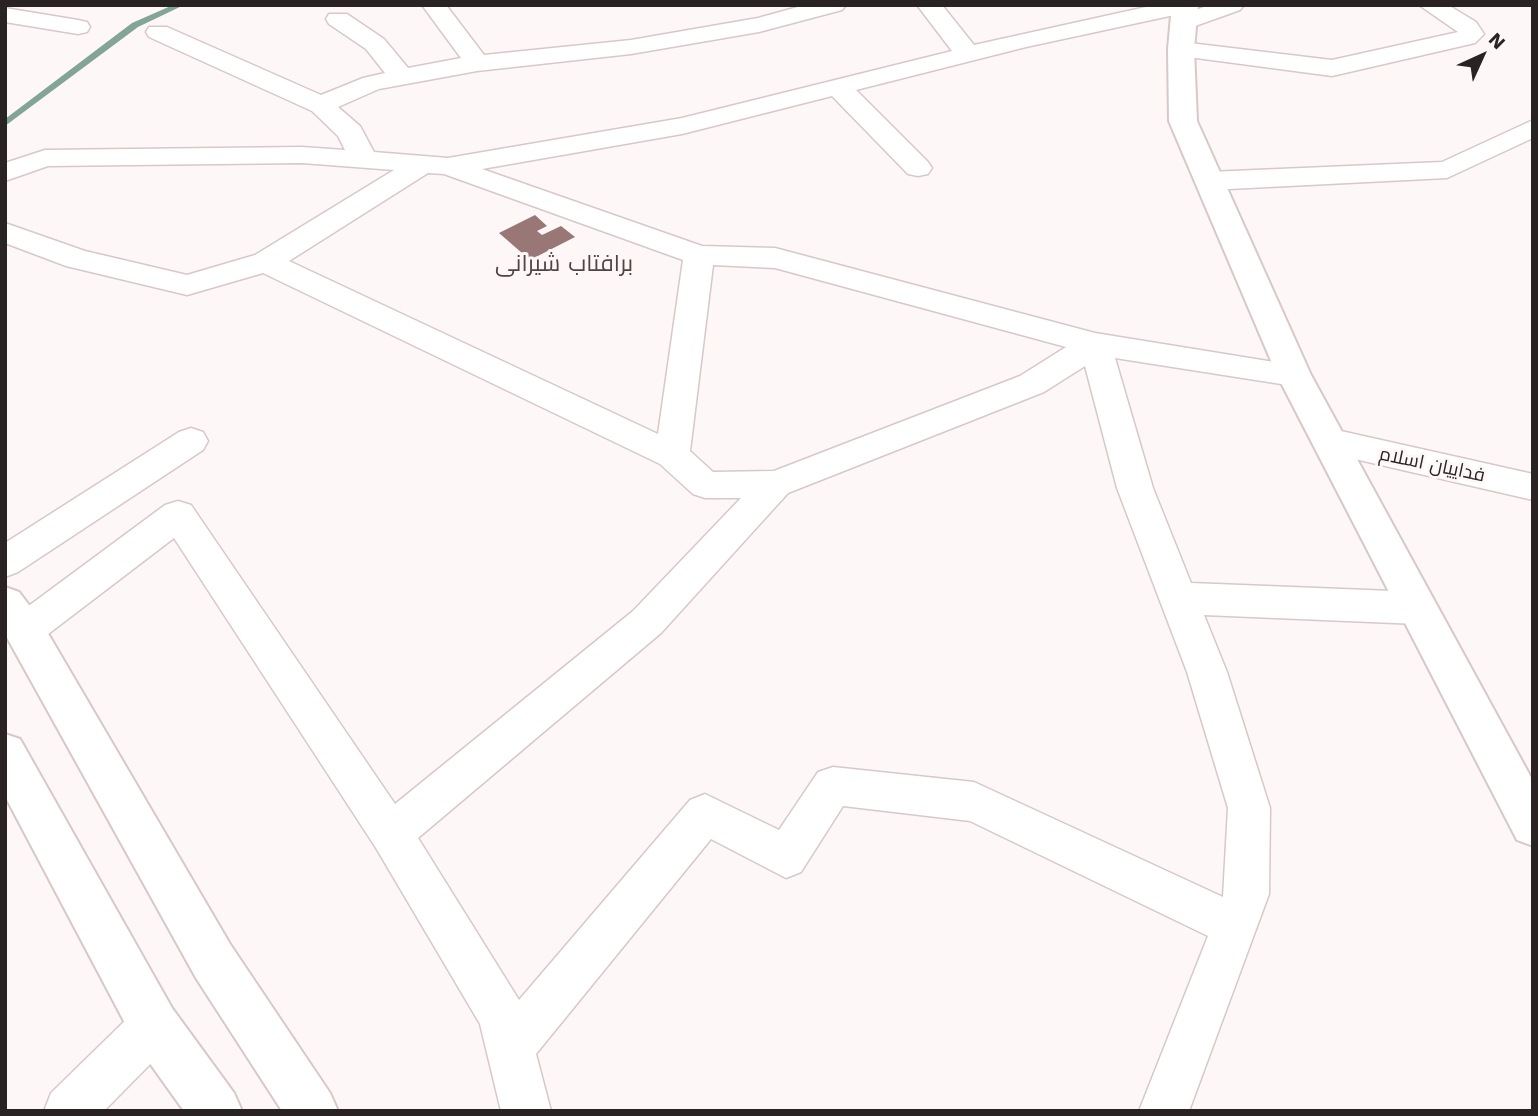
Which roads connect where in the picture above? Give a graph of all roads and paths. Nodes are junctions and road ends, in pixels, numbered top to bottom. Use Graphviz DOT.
graph roads {
  1 [pos="434,5"];
  2 [pos="729,5"];
  3 [pos="834,5"];
  4 [pos="929,5"];
  5 [pos="1232,5"];
  6 [pos="1431,5"];
  7 [pos="5,15"];
  8 [pos="338,19"];
  9 [pos="1184,21"];
  10 [pos="749,26"];
  11 [pos="78,27"];
  12 [pos="158,32"];
  13 [pos="968,54"];
  14 [pos="477,63"];
  15 [pos="402,77"];
  16 [pos="838,87"];
  17 [pos="321,105"];
  18 [pos="1533,128"];
  19 [pos="364,160"];
  20 [pos="435,165"];
  21 [pos="918,167"];
  22 [pos="5,173"];
  23 [pos="1209,181"];
  24 [pos="5,232"];
  25 [pos="699,256"];
  26 [pos="266,262"];
  27 [pos="1095,344"];
  28 [pos="1294,375"];
  29 [pos="191,441"];
  30 [pos="1332,442"];
  31 [pos="672,455"];
  32 [pos="776,484"];
  33 [pos="1533,487"];
  34 [pos="5,562"];
  35 [pos="1178,598"];
  36 [pos="1418,608"];
  37 [pos="15,616"];
  38 [pos="5,753"];
  39 [pos="1533,825"];
  40 [pos="391,834"];
  41 [pos="1235,926"];
  42 [pos="154,1026"];
  43 [pos="511,1047"];
  44 [pos="69,1111"];
  45 [pos="216,1111"];
  46 [pos="312,1111"];
  47 [pos="526,1111"];
  48 [pos="1164,1111"];
  1 -- 14 [label="street"];
  2 -- 10 [label="street"];
  3 -- 10 [label="street"];
  4 -- 13 [label="street"];
  5 -- 9 [label="street"];
  6 -- 9 [label="street"];
  7 -- 11 [label="street"];
  8 -- 15 [label="street"];
  9 -- 13 [label="street"];
  9 -- 23 [label="main road"];
  10 -- 14 [label="street"];
  12 -- 17 [label="street"];
  13 -- 16 [label="street"];
  14 -- 15 [label="street"];
  15 -- 17 [label="street"];
  16 -- 20 [label="street"];
  16 -- 21 [label="street"];
  17 -- 19 [label="street"];
  18 -- 23 [label="street"];
  19 -- 20 [label="street"];
  19 -- 22 [label="street"];
  20 -- 25 [label="street"];
  20 -- 26 [label="street"];
  23 -- 28 [label="main road"];
  24 -- 26 [label="street"];
  25 -- 27 [label="street"];
  25 -- 31 [label="street"];
  26 -- 31 [label="street"];
  27 -- 28 [label="street"];
  27 -- 32 [label="street"];
  27 -- 35 [label="street"];
  28 -- 30 [label="main road"];
  29 -- 34 [label="street"];
  30 -- 33 [label="street, فداییان اسلام"];
  30 -- 36 [label="main road"];
  31 -- 32 [label="street"];
  32 -- 40 [label="street"];
  35 -- 36 [label="street"];
  35 -- 41 [label="street"];
  36 -- 39 [label="main road"];
  37 -- 40 [label="street"];
  37 -- 46 [label="main road"];
  38 -- 42 [label="main road"];
  40 -- 43 [label="street"];
  41 -- 43 [label="street"];
  41 -- 48 [label="street"];
  42 -- 44 [label="street"];
  42 -- 45 [label="main road"];
  43 -- 47 [label="street"];
}
